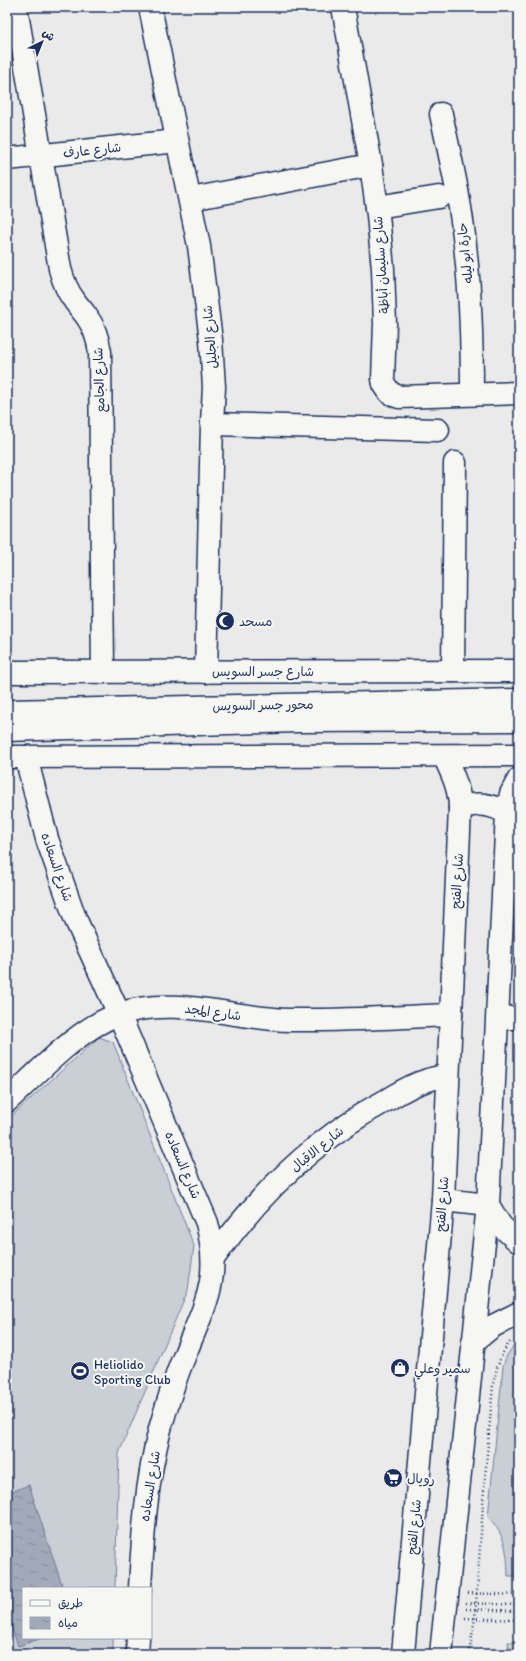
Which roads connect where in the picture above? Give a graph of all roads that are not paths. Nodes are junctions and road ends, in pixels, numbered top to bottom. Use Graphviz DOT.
graph roads {
  1 [pos="16,7"];
  2 [pos="150,7"];
  3 [pos="343,7"];
  4 [pos="441,114"];
  5 [pos="177,140"];
  6 [pos="41,155"];
  7 [pos="7,159"];
  8 [pos="371,165"];
  9 [pos="439,197"];
  10 [pos="191,199"];
  11 [pos="377,208"];
  12 [pos="519,393"];
  13 [pos="472,394"];
  14 [pos="212,424"];
  15 [pos="438,430"];
  16 [pos="455,463"];
  17 [pos="453,671"];
  18 [pos="519,671"];
  19 [pos="7,672"];
  20 [pos="103,672"];
  21 [pos="206,672"];
  22 [pos="519,700"];
  23 [pos="7,711"];
  24 [pos="519,720"];
  25 [pos="7,730"];
  26 [pos="444,756"];
  27 [pos="519,756"];
  28 [pos="16,757"];
  29 [pos="519,779"];
  30 [pos="460,808"];
  31 [pos="507,813"];
  32 [pos="118,1014"];
  33 [pos="451,1015"];
  34 [pos="509,1018"];
  35 [pos="448,1075"];
  36 [pos="7,1101"];
  37 [pos="443,1200"];
  38 [pos="488,1205"];
  39 [pos="519,1242"];
  40 [pos="213,1259"];
  41 [pos="519,1313"];
  42 [pos="473,1342"];
  43 [pos="140,1587"];
  44 [pos="138,1639"];
  45 [pos="137,1654"];
  46 [pos="403,1654"];
  47 [pos="441,1654"];
  1 -- 6 [label="street, شارع الجامع"];
  2 -- 5 [label="street, شارع الجليل"];
  3 -- 8 [label="street, شارع سليمان أباظة"];
  4 -- 13 [label="street, حارة ابو ليله"];
  5 -- 6 [label="street, شارع عارف"];
  5 -- 10 [label="street, شارع الجليل"];
  6 -- 7 [label="street, شارع عارف"];
  6 -- 20 [label="street, شارع الجامع"];
  8 -- 10 [label="street"];
  8 -- 11 [label="street, شارع سليمان أباظة"];
  9 -- 11 [label="street"];
  10 -- 14 [label="street, شارع الجليل"];
  11 -- 13 [label="street, شارع سليمان أباظة"];
  12 -- 13 [label="street, شارع سليمان أباظة"];
  14 -- 15 [label="street"];
  14 -- 21 [label="street, شارع الجليل"];
  16 -- 17 [label="street"];
  17 -- 18 [label="street, شارع جسر السويس"];
  17 -- 21 [label="street, شارع جسر السويس"];
  19 -- 20 [label="street, شارع جسر السويس"];
  20 -- 21 [label="street, شارع جسر السويس"];
  22 -- 23 [label="street, محور جسر السويس"];
  24 -- 25 [label="street, محور جسر السويس"];
  26 -- 27 [label="street"];
  26 -- 28 [label="street"];
  26 -- 30 [label="street, شارع الفتح"];
  28 -- 32 [label="street, شارع السعاده"];
  29 -- 31 [label="street"];
  30 -- 31 [label="street"];
  30 -- 33 [label="street, شارع الفتح"];
  31 -- 34 [label="street"];
  32 -- 33 [label="street, شارع المجد"];
  32 -- 36 [label="street, شارع المجد"];
  32 -- 40 [label="street, شارع السعاده"];
  33 -- 35 [label="street, شارع الفتح"];
  34 -- 38 [label="street"];
  35 -- 37 [label="street, شارع الفتح"];
  35 -- 40 [label="street, شارع الاقبال"];
  37 -- 38 [label="street"];
  37 -- 46 [label="street, شارع الفتح"];
  38 -- 39 [label="street"];
  38 -- 42 [label="street"];
  40 -- 43 [label="street, شارع السعاده"];
  41 -- 42 [label="street"];
  42 -- 47 [label="street"];
  44 -- 45 [label="street"];
}
